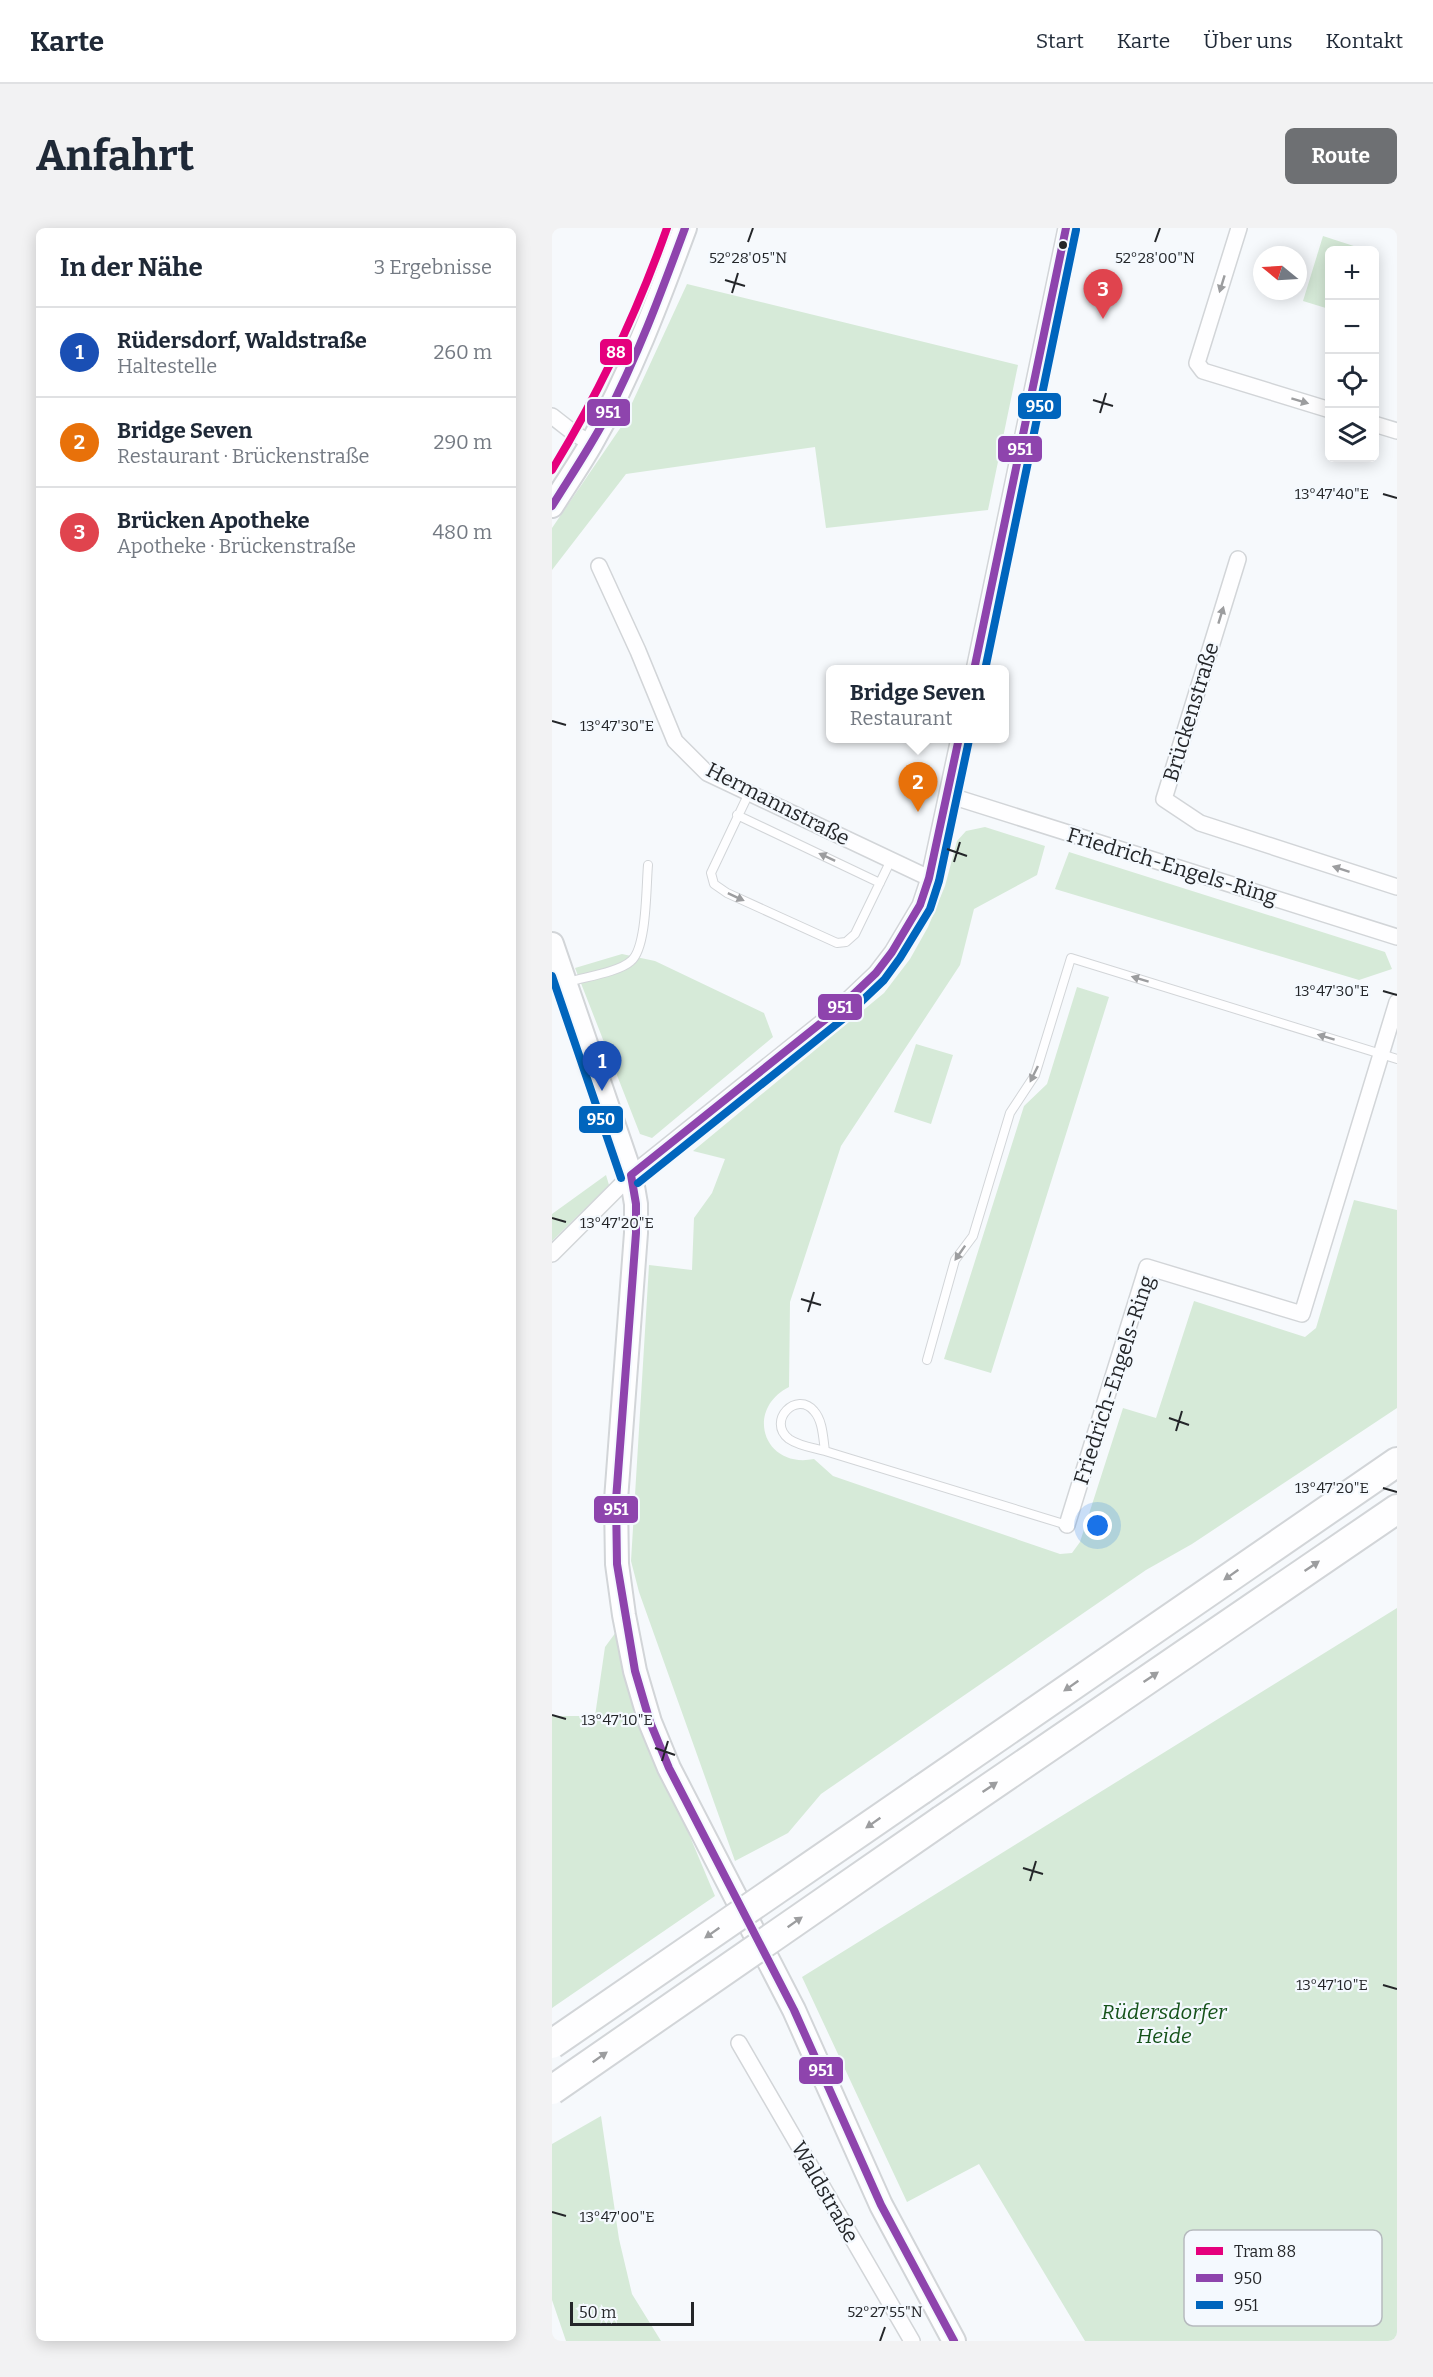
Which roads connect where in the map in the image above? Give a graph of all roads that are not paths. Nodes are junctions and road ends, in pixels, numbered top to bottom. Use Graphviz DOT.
graph roads {
  1 [pos="685,228"];
  2 [pos="1066,228"];
  3 [pos="1239,228"];
  4 [pos="1325,409"];
  5 [pos="552,416"];
  6 [pos="1379,426"];
  7 [pos="1397,431"];
  8 [pos="591,443"];
  9 [pos="552,506"];
  10 [pos="1238,559"];
  11 [pos="599,566"];
  12 [pos="975,665"];
  13 [pos="958,743"];
  14 [pos="749,793"];
  15 [pos="948,795"];
  16 [pos="737,815"];
  17 [pos="891,860"];
  18 [pos="648,865"];
  19 [pos="929,878"];
  20 [pos="880,883"];
  21 [pos="1397,887"];
  22 [pos="1397,937"];
  23 [pos="552,944"];
  24 [pos="564,983"];
  25 [pos="1397,1002"];
  26 [pos="1390,1057"];
  27 [pos="631,1175"];
  28 [pos="552,1254"];
  29 [pos="927,1360"];
  30 [pos="825,1452"];
  31 [pos="1397,1462"];
  32 [pos="1397,1509"];
  33 [pos="1067,1525"];
  34 [pos="738,2043"];
  35 [pos="552,2044"];
  36 [pos="552,2090"];
  37 [pos="912,2341"];
  38 [pos="954,2341"];
  1 -- 8 [label="street"];
  2 -- 12 [label="street"];
  3 -- 4 [label="street, one-way"];
  5 -- 8 [label="street"];
  6 -- 7 [label="street"];
  8 -- 9 [label="street"];
  21 -- 10 [label="street, Brückenstraße, one-way"];
  11 -- 14 [label="street, Hermannstraße"];
  13 -- 15 [label="street"];
  14 -- 16 [label="lane"];
  14 -- 17 [label="street, Hermannstraße"];
  15 -- 19 [label="street"];
  15 -- 22 [label="street, Friedrich-Engels-Ring"];
  20 -- 16 [label="lane, one-way"];
  16 -- 20 [label="lane, one-way"];
  17 -- 19 [label="street, Hermannstraße"];
  17 -- 20 [label="lane"];
  18 -- 24 [label="lane"];
  19 -- 27 [label="street"];
  23 -- 24 [label="street, Waldstraße"];
  24 -- 27 [label="street, Waldstraße"];
  25 -- 26 [label="street, Friedrich-Engels-Ring"];
  26 -- 29 [label="lane, one-way"];
  26 -- 33 [label="street, Friedrich-Engels-Ring"];
  27 -- 28 [label="street"];
  27 -- 38 [label="street, Waldstraße"];
  30 -- 30 [label="lane, Friedrich-Engels-Ring"];
  30 -- 33 [label="lane, Friedrich-Engels-Ring"];
  31 -- 35 [label="highway, one-way, bridge"];
  36 -- 32 [label="highway, one-way, bridge"];
  34 -- 37 [label="street, Waldstraße"];
}
